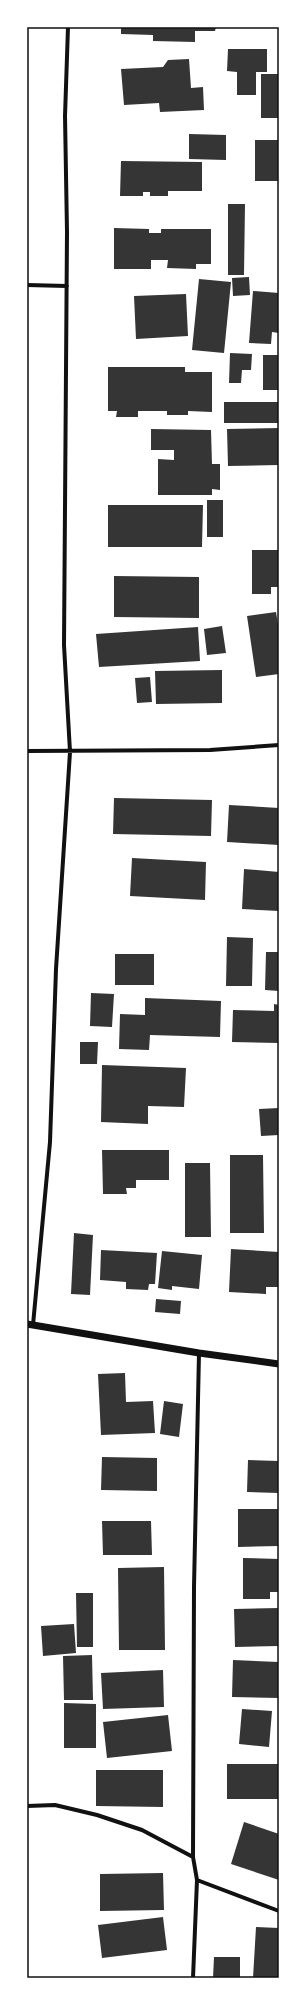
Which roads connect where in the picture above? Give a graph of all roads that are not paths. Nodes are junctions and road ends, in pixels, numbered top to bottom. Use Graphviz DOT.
graph roads {
  1 [pos="68,27"];
  2 [pos="27,285"];
  3 [pos="67,286"];
  4 [pos="279,744"];
  5 [pos="27,751"];
  6 [pos="70,752"];
  7 [pos="30,1324"];
  8 [pos="199,1353"];
  9 [pos="279,1364"];
  10 [pos="27,1806"];
  11 [pos="193,1857"];
  12 [pos="197,1880"];
  13 [pos="279,1911"];
  14 [pos="193,1978"];
  1 -- 3 [label="street"];
  2 -- 3 [label="street"];
  3 -- 6 [label="street"];
  4 -- 6 [label="street"];
  5 -- 6 [label="street"];
  6 -- 7 [label="street"];
  7 -- 8 [label="street"];
  8 -- 9 [label="street"];
  8 -- 11 [label="street"];
  10 -- 11 [label="street"];
  11 -- 12 [label="street"];
  12 -- 13 [label="street"];
  12 -- 14 [label="street"];
}
